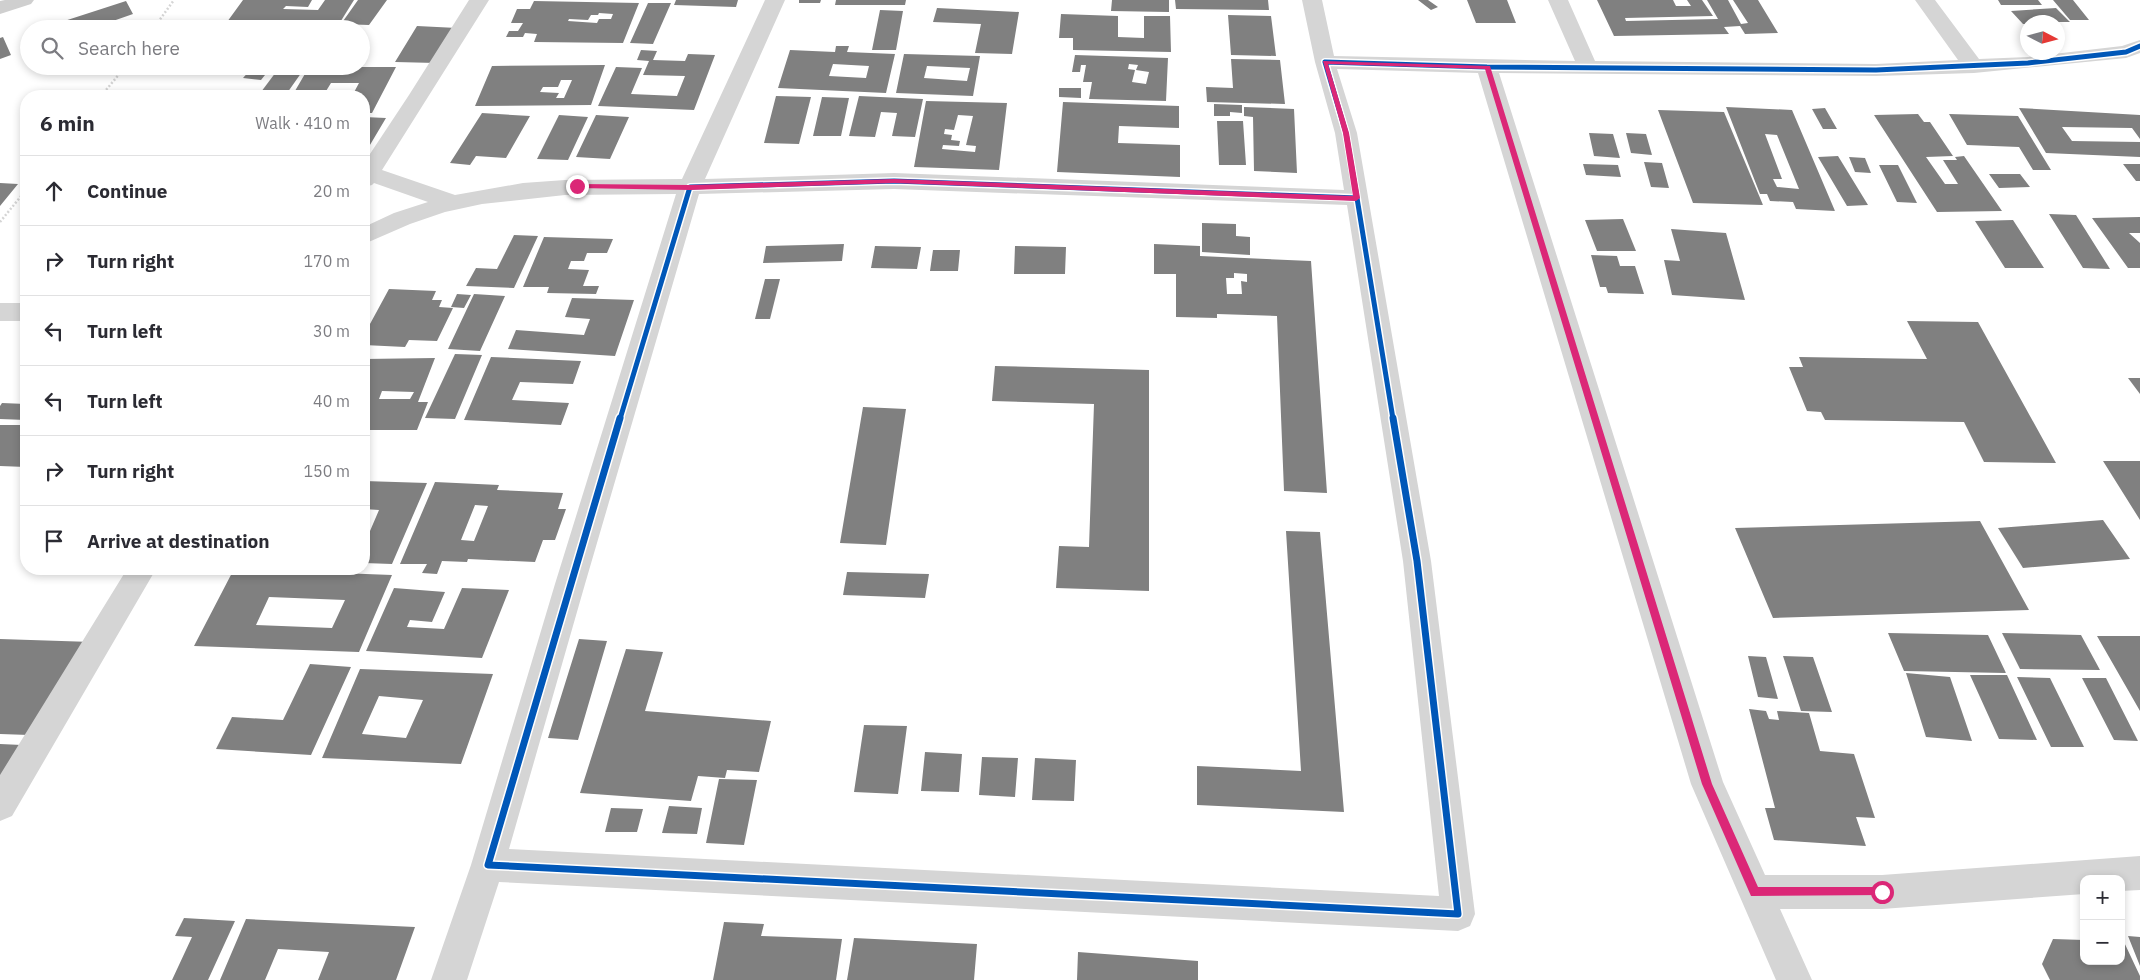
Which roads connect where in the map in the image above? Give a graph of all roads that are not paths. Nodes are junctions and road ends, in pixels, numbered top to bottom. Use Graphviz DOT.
graph roads {
  1 [pos="24,0"];
  2 [pos="479,0"];
  3 [pos="774,0"];
  4 [pos="1312,0"];
  5 [pos="1558,0"];
  6 [pos="1926,0"];
  7 [pos="0,8"];
  8 [pos="2140,46"];
  9 [pos="1325,62"];
  10 [pos="1587,66"];
  11 [pos="1487,67"];
  12 [pos="1974,67"];
  13 [pos="370,171"];
  14 [pos="370,178"];
  15 [pos="690,188"];
  16 [pos="1356,198"];
  17 [pos="455,202"];
  18 [pos="370,233"];
  19 [pos="0,312"];
  20 [pos="20,312"];
  21 [pos="138,575"];
  22 [pos="0,806"];
  23 [pos="488,865"];
  24 [pos="2140,872"];
  25 [pos="1755,892"];
  26 [pos="449,980"];
  27 [pos="1794,980"];
  1 -- 7 [label="street"];
  2 -- 13 [label="street"];
  3 -- 15 [label="street"];
  4 -- 9 [label="street"];
  5 -- 10 [label="street"];
  6 -- 12 [label="street"];
  8 -- 12 [label="street"];
  9 -- 11 [label="street"];
  9 -- 16 [label="street"];
  10 -- 11 [label="street"];
  10 -- 12 [label="street"];
  11 -- 25 [label="street"];
  14 -- 17 [label="street"];
  15 -- 16 [label="street"];
  15 -- 17 [label="street"];
  15 -- 23 [label="street"];
  16 -- 23 [label="street"];
  17 -- 18 [label="street"];
  19 -- 20 [label="street"];
  21 -- 22 [label="street"];
  23 -- 26 [label="street"];
  24 -- 25 [label="street"];
  25 -- 27 [label="street"];
}
